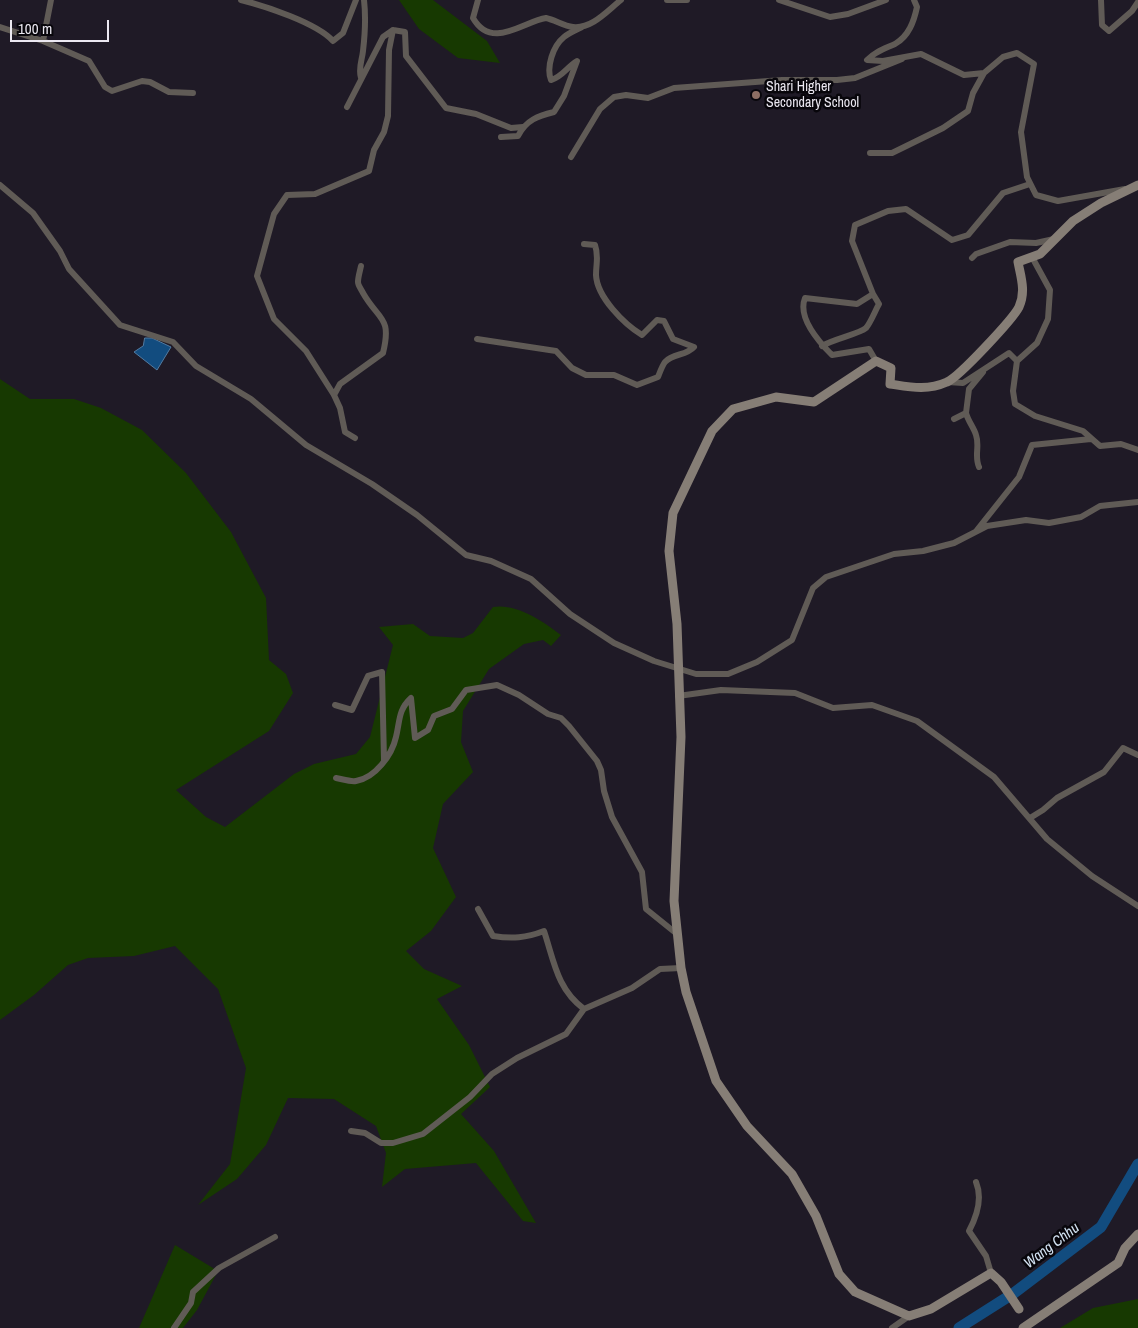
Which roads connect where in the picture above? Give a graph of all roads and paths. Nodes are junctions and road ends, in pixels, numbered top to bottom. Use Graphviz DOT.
graph roads {
  1 [pos="51,0"];
  2 [pos="241,0"];
  3 [pos="356,0"];
  4 [pos="364,0"];
  5 [pos="478,0"];
  6 [pos="620,0"];
  7 [pos="667,0"];
  8 [pos="687,0"];
  9 [pos="779,0"];
  10 [pos="886,0"];
  11 [pos="914,0"];
  12 [pos="1101,0"];
  13 [pos="1138,2"];
  14 [pos="0,27"];
  15 [pos="582,27"];
  16 [pos="393,30"];
  17 [pos="43,41"];
  18 [pos="907,56"];
  19 [pos="984,73"];
  20 [pos="361,78"];
  21 [pos="192,93"];
  22 [pos="347,107"];
  23 [pos="523,127"];
  24 [pos="501,137"];
  25 [pos="870,153"];
  26 [pos="571,157"];
  27 [pos="1030,184"];
  28 [pos="0,185"];
  29 [pos="1136,186"];
  30 [pos="1056,238"];
  31 [pos="584,244"];
  32 [pos="1032,257"];
  33 [pos="972,258"];
  34 [pos="361,266"];
  35 [pos="873,294"];
  36 [pos="477,339"];
  37 [pos="822,346"];
  38 [pos="876,361"];
  39 [pos="1017,361"];
  40 [pos="991,364"];
  41 [pos="948,382"];
  42 [pos="334,395"];
  43 [pos="966,413"];
  44 [pos="954,419"];
  45 [pos="355,438"];
  46 [pos="1090,439"];
  47 [pos="1138,450"];
  48 [pos="979,467"];
  49 [pos="1138,502"];
  50 [pos="976,532"];
  51 [pos="677,668"];
  52 [pos="678,696"];
  53 [pos="335,705"];
  54 [pos="1138,755"];
  55 [pos="384,761"];
  56 [pos="336,778"];
  57 [pos="1030,818"];
  58 [pos="1138,906"];
  59 [pos="478,909"];
  60 [pos="677,934"];
  61 [pos="681,968"];
  62 [pos="584,1008"];
  63 [pos="351,1131"];
  64 [pos="976,1182"];
  65 [pos="1138,1234"];
  66 [pos="275,1237"];
  67 [pos="990,1273"];
  68 [pos="1019,1309"];
  69 [pos="909,1316"];
  70 [pos="174,1328"];
  71 [pos="892,1328"];
  72 [pos="1023,1328"];
  1 -- 17 [label="street"];
  2 -- 3 [label="street"];
  4 -- 20 [label="street"];
  5 -- 15 [label="street"];
  6 -- 15 [label="street"];
  7 -- 8 [label="street"];
  9 -- 10 [label="street"];
  11 -- 18 [label="street"];
  12 -- 13 [label="street"];
  14 -- 17 [label="street"];
  15 -- 23 [label="street"];
  16 -- 20 [label="street"];
  16 -- 23 [label="street"];
  16 -- 42 [label="street"];
  17 -- 21 [label="street"];
  18 -- 19 [label="street"];
  18 -- 26 [label="street"];
  19 -- 25 [label="street"];
  19 -- 27 [label="street"];
  20 -- 22 [label="street"];
  23 -- 24 [label="street"];
  27 -- 29 [label="street"];
  27 -- 35 [label="street"];
  28 -- 51 [label="street"];
  29 -- 30 [label="street"];
  30 -- 32 [label="street"];
  30 -- 33 [label="street"];
  31 -- 36 [label="street"];
  32 -- 39 [label="street"];
  32 -- 41 [label="street"];
  34 -- 42 [label="street"];
  35 -- 37 [label="street"];
  35 -- 37 [label="street"];
  37 -- 38 [label="street"];
  38 -- 41 [label="street"];
  38 -- 51 [label="street"];
  39 -- 40 [label="street"];
  39 -- 46 [label="street"];
  40 -- 41 [label="street"];
  40 -- 43 [label="street"];
  42 -- 45 [label="street"];
  43 -- 44 [label="street"];
  43 -- 48 [label="street"];
  46 -- 47 [label="street"];
  46 -- 50 [label="street"];
  49 -- 50 [label="street"];
  50 -- 51 [label="street"];
  51 -- 52 [label="street"];
  52 -- 57 [label="street"];
  52 -- 60 [label="street"];
  53 -- 55 [label="street"];
  54 -- 57 [label="street"];
  55 -- 56 [label="street"];
  55 -- 60 [label="street"];
  57 -- 58 [label="street"];
  59 -- 62 [label="street"];
  60 -- 61 [label="street"];
  61 -- 62 [label="street"];
  61 -- 69 [label="street"];
  62 -- 63 [label="street"];
  64 -- 67 [label="street"];
  65 -- 72 [label="street"];
  66 -- 70 [label="street"];
  67 -- 68 [label="street"];
  67 -- 69 [label="street"];
  69 -- 71 [label="street"];
}
